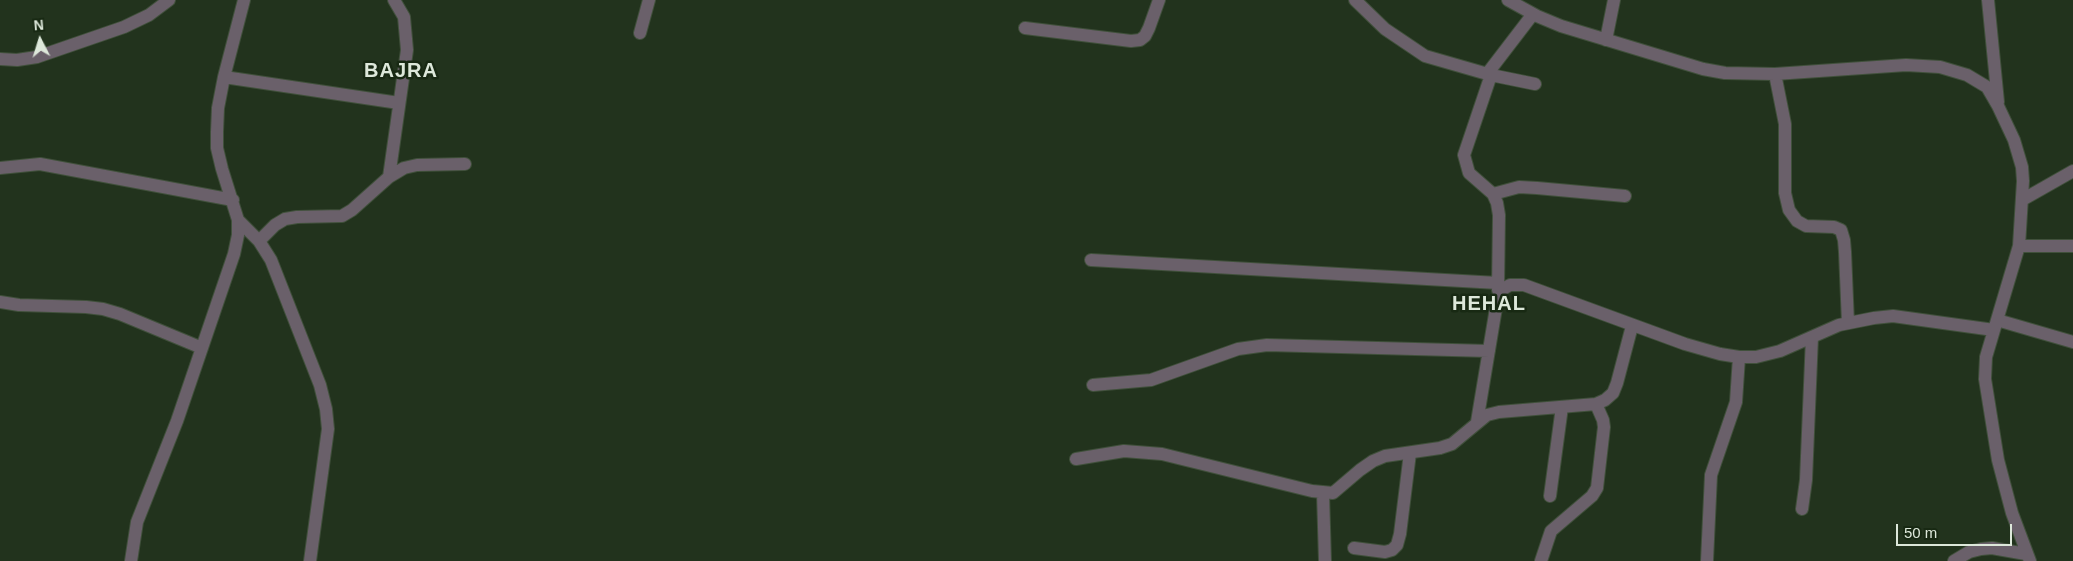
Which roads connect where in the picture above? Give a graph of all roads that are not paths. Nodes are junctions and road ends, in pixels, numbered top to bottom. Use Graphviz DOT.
graph roads {
  1 [pos="169,0"];
  2 [pos="244,0"];
  3 [pos="649,0"];
  4 [pos="1159,0"];
  5 [pos="1355,0"];
  6 [pos="1508,0"];
  7 [pos="1614,0"];
  8 [pos="1988,0"];
  9 [pos="397,1"];
  10 [pos="1533,14"];
  11 [pos="1025,28"];
  12 [pos="640,33"];
  13 [pos="1606,40"];
  14 [pos="0,59"];
  15 [pos="1775,74"];
  16 [pos="1489,75"];
  17 [pos="224,77"];
  18 [pos="1535,84"];
  19 [pos="399,103"];
  20 [pos="1998,106"];
  21 [pos="465,164"];
  22 [pos="0,168"];
  23 [pos="2073,171"];
  24 [pos="389,178"];
  25 [pos="1493,194"];
  26 [pos="1626,196"];
  27 [pos="233,200"];
  28 [pos="2022,200"];
  29 [pos="238,220"];
  30 [pos="259,241"];
  31 [pos="2019,246"];
  32 [pos="2073,246"];
  33 [pos="1092,260"];
  34 [pos="1498,283"];
  35 [pos="1498,296"];
  36 [pos="0,302"];
  37 [pos="1848,323"];
  38 [pos="1996,325"];
  39 [pos="1632,326"];
  40 [pos="1812,337"];
  41 [pos="2073,342"];
  42 [pos="202,348"];
  43 [pos="1489,351"];
  44 [pos="1739,357"];
  45 [pos="1093,385"];
  46 [pos="1596,404"];
  47 [pos="1562,407"];
  48 [pos="1477,422"];
  49 [pos="1410,452"];
  50 [pos="1076,459"];
  51 [pos="1323,493"];
  52 [pos="1550,496"];
  53 [pos="1802,509"];
  54 [pos="1354,548"];
  55 [pos="2028,558"];
  56 [pos="131,561"];
  57 [pos="310,561"];
  58 [pos="1325,561"];
  59 [pos="1542,561"];
  60 [pos="1707,561"];
  61 [pos="1954,561"];
  1 -- 14 [label="street"];
  2 -- 17 [label="street"];
  3 -- 12 [label="street"];
  4 -- 11 [label="street"];
  5 -- 16 [label="street"];
  6 -- 10 [label="street"];
  7 -- 13 [label="street"];
  8 -- 20 [label="street"];
  9 -- 19 [label="street"];
  10 -- 13 [label="street"];
  10 -- 16 [label="street"];
  13 -- 15 [label="street"];
  15 -- 20 [label="street"];
  15 -- 37 [label="street"];
  16 -- 18 [label="street"];
  16 -- 25 [label="street"];
  17 -- 19 [label="street"];
  17 -- 27 [label="street"];
  19 -- 24 [label="street"];
  20 -- 28 [label="street"];
  21 -- 24 [label="street"];
  22 -- 27 [label="street"];
  23 -- 28 [label="street"];
  24 -- 30 [label="street"];
  25 -- 26 [label="street"];
  25 -- 34 [label="street"];
  27 -- 29 [label="street"];
  28 -- 31 [label="street"];
  29 -- 30 [label="street"];
  29 -- 42 [label="street"];
  30 -- 57 [label="street"];
  31 -- 32 [label="street"];
  31 -- 38 [label="street"];
  33 -- 34 [label="street"];
  34 -- 35 [label="street"];
  35 -- 39 [label="street"];
  35 -- 43 [label="street"];
  36 -- 42 [label="street"];
  37 -- 38 [label="street"];
  37 -- 40 [label="street"];
  38 -- 41 [label="street"];
  38 -- 55 [label="street"];
  39 -- 44 [label="street"];
  39 -- 46 [label="street"];
  40 -- 44 [label="street"];
  40 -- 53 [label="street"];
  42 -- 56 [label="street"];
  43 -- 45 [label="street"];
  43 -- 48 [label="street"];
  44 -- 60 [label="street"];
  46 -- 47 [label="street"];
  46 -- 59 [label="street"];
  47 -- 48 [label="street"];
  47 -- 52 [label="street"];
  48 -- 49 [label="street"];
  49 -- 51 [label="street"];
  49 -- 54 [label="street"];
  50 -- 51 [label="street"];
  51 -- 58 [label="street"];
  55 -- 61 [label="street"];
}
